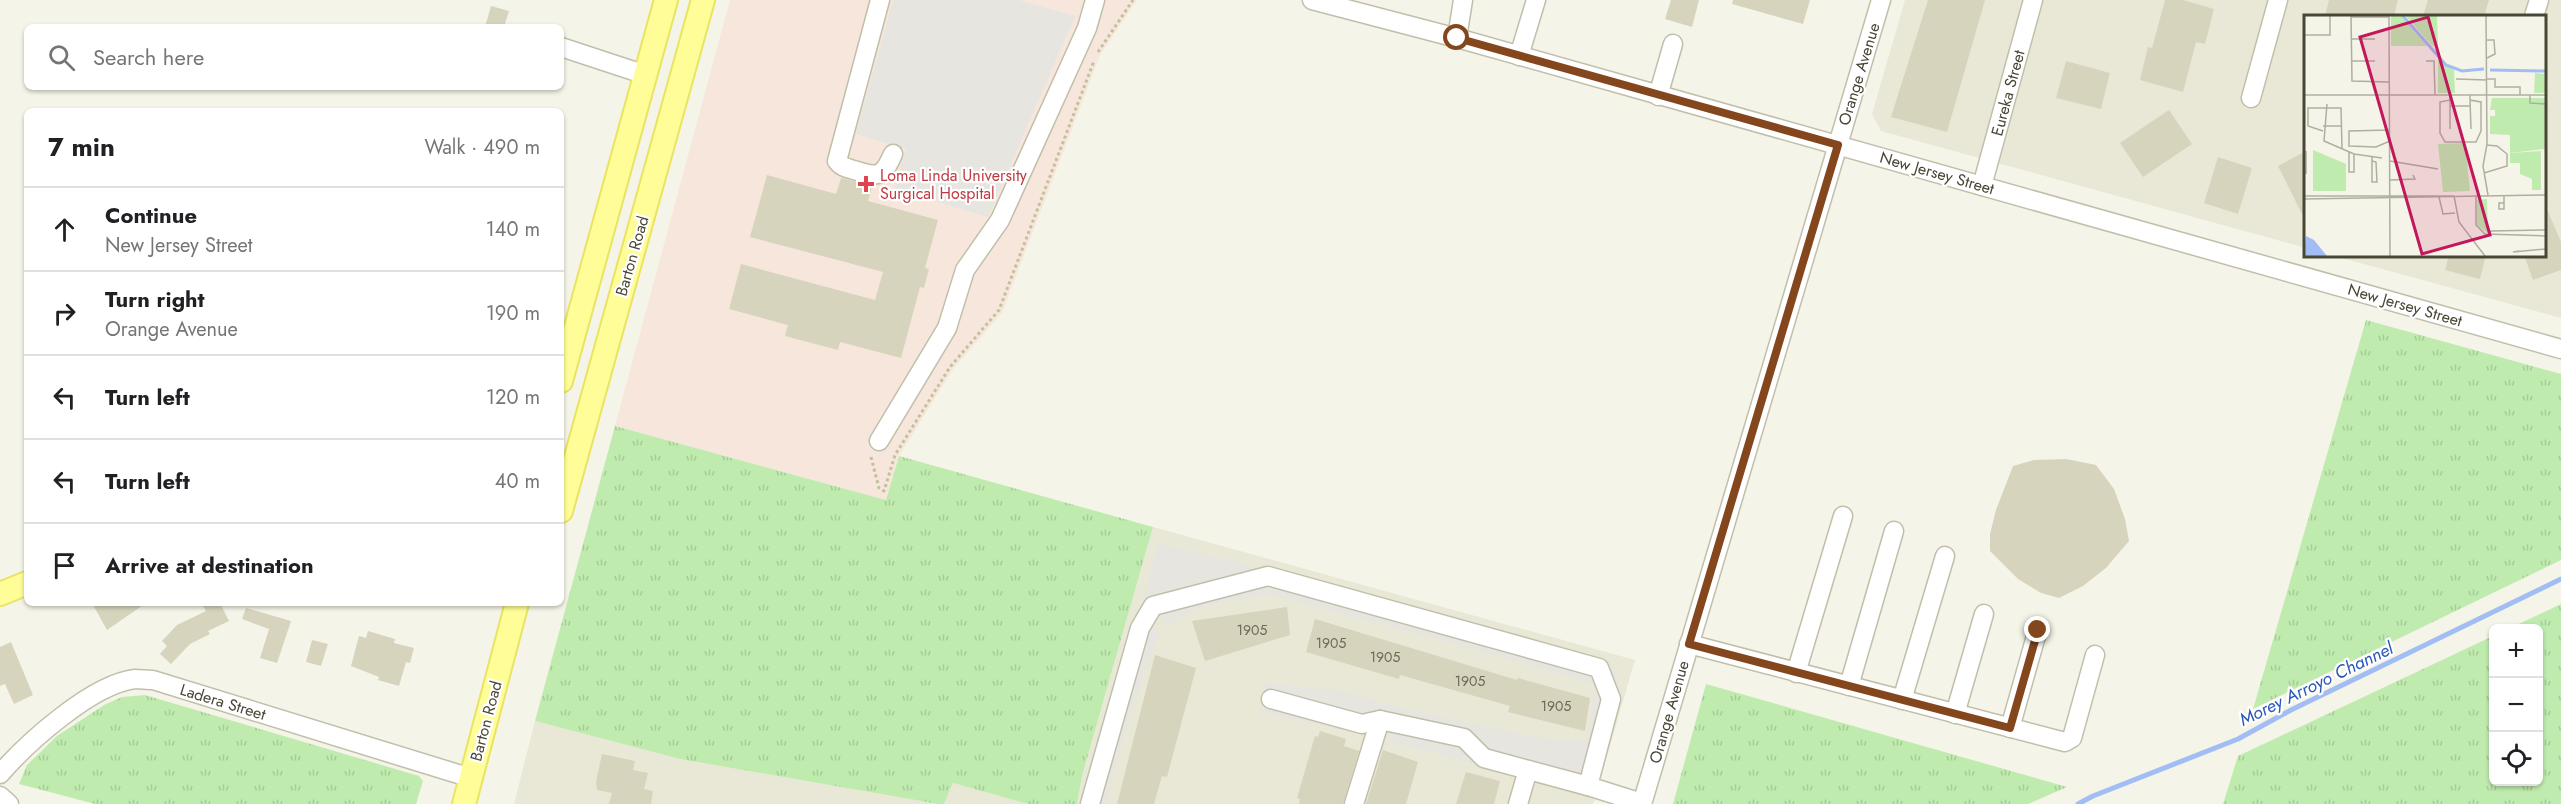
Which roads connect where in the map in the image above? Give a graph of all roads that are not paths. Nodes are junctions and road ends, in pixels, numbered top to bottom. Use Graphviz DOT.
graph roads {
  1 [pos="666,0"];
  2 [pos="703,0"];
  3 [pos="880,0"];
  4 [pos="1095,0"];
  5 [pos="1463,0"];
  6 [pos="1536,0"];
  7 [pos="1881,0"];
  8 [pos="2033,0"];
  9 [pos="2278,0"];
  10 [pos="2539,0"];
  11 [pos="1322,1"];
  12 [pos="2534,15"];
  13 [pos="1457,38"];
  14 [pos="1673,44"];
  15 [pos="564,48"];
  16 [pos="1519,56"];
  17 [pos="646,75"];
  18 [pos="1658,96"];
  19 [pos="2251,98"];
  20 [pos="1838,145"];
  21 [pos="893,154"];
  22 [pos="1982,186"];
  23 [pos="2561,349"];
  24 [pos="564,363"];
  25 [pos="874,447"];
  26 [pos="564,500"];
  27 [pos="1843,516"];
  28 [pos="1894,531"];
  29 [pos="1945,555"];
  30 [pos="24,585"];
  31 [pos="0,594"];
  32 [pos="516,606"];
  33 [pos="1984,614"];
  34 [pos="2038,630"];
  35 [pos="1689,644"];
  36 [pos="2095,655"];
  37 [pos="1796,673"];
  38 [pos="1849,686"];
  39 [pos="1271,699"];
  40 [pos="1902,700"];
  41 [pos="1955,714"];
  42 [pos="1380,720"];
  43 [pos="2010,728"];
  44 [pos="1528,770"];
  45 [pos="0,774"];
  46 [pos="471,778"];
  47 [pos="1588,786"];
  48 [pos="0,796"];
  49 [pos="1642,803"];
  50 [pos="9,804"];
  51 [pos="464,804"];
  52 [pos="1090,804"];
  53 [pos="1354,804"];
  54 [pos="1518,804"];
  1 -- 17 [label="main road"];
  2 -- 26 [label="main road, Barton Road"];
  3 -- 21 [label="street"];
  4 -- 25 [label="street"];
  5 -- 13 [label="street"];
  6 -- 16 [label="street"];
  7 -- 20 [label="street, Orange Avenue"];
  8 -- 22 [label="street, Eureka Street"];
  9 -- 19 [label="street"];
  10 -- 12 [label="street"];
  11 -- 13 [label="street, New Jersey Street"];
  13 -- 16 [label="street, New Jersey Street"];
  14 -- 18 [label="street"];
  15 -- 17 [label="street"];
  16 -- 18 [label="street, New Jersey Street"];
  17 -- 24 [label="main road"];
  18 -- 20 [label="street, New Jersey Street"];
  20 -- 22 [label="street, New Jersey Street"];
  20 -- 35 [label="street, Orange Avenue"];
  22 -- 23 [label="street, New Jersey Street"];
  27 -- 37 [label="street"];
  28 -- 38 [label="street"];
  29 -- 40 [label="street"];
  30 -- 31 [label="main road"];
  32 -- 46 [label="main road, Barton Road"];
  33 -- 41 [label="street"];
  34 -- 43 [label="street"];
  35 -- 37 [label="street"];
  35 -- 49 [label="street, Orange Avenue"];
  36 -- 43 [label="street"];
  37 -- 38 [label="street"];
  38 -- 40 [label="street"];
  39 -- 42 [label="street"];
  40 -- 41 [label="street"];
  41 -- 43 [label="street"];
  42 -- 44 [label="street"];
  42 -- 53 [label="street"];
  44 -- 47 [label="street"];
  44 -- 54 [label="street"];
  45 -- 46 [label="street, Ladera Street"];
  46 -- 51 [label="main road, Barton Road"];
  47 -- 49 [label="street"];
  47 -- 52 [label="street"];
  48 -- 50 [label="street"];
}
